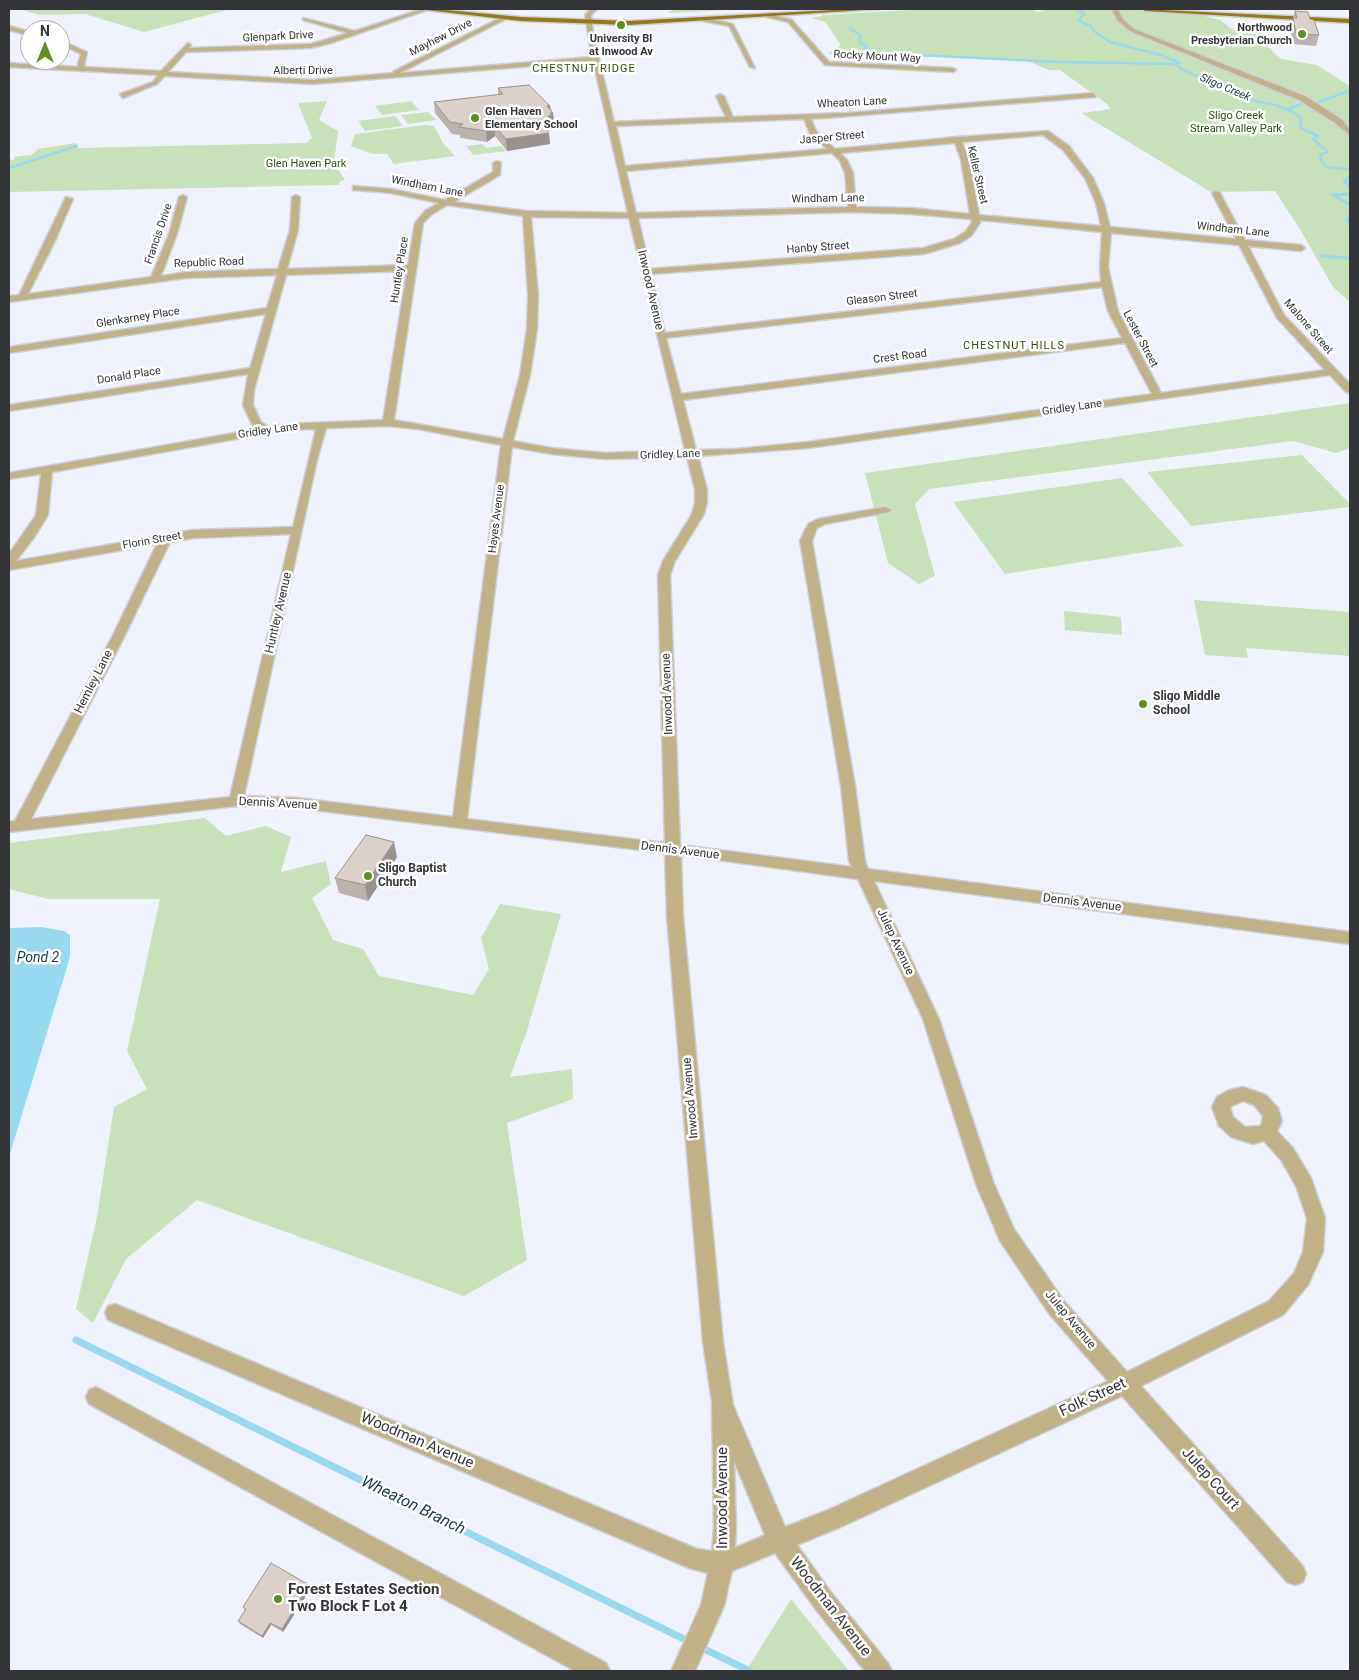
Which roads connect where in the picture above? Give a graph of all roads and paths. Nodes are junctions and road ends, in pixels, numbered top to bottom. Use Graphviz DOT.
graph roads {
  1 [pos="424,9"];
  2 [pos="457,9"];
  3 [pos="594,9"];
  4 [pos="878,9"];
  5 [pos="1116,9"];
  6 [pos="1145,9"];
  7 [pos="1232,9"];
  8 [pos="796,11"];
  9 [pos="769,16"];
  10 [pos="1350,16"];
  11 [pos="504,18"];
  12 [pos="740,18"];
  13 [pos="305,19"];
  14 [pos="590,20"];
  15 [pos="705,20"];
  16 [pos="790,20"];
  17 [pos="1350,21"];
  18 [pos="731,25"];
  19 [pos="354,33"];
  20 [pos="70,45"];
  21 [pos="596,59"];
  22 [pos="9,65"];
  23 [pos="753,67"];
  24 [pos="80,69"];
  25 [pos="953,70"];
  26 [pos="164,74"];
  27 [pos="388,76"];
  28 [pos="1093,95"];
  29 [pos="123,96"];
  30 [pos="720,96"];
  31 [pos="806,116"];
  32 [pos="730,118"];
  33 [pos="611,124"];
  34 [pos="1045,133"];
  35 [pos="1350,133"];
  36 [pos="957,139"];
  37 [pos="832,149"];
  38 [pos="498,163"];
  39 [pos="622,169"];
  40 [pos="356,188"];
  41 [pos="1216,193"];
  42 [pos="296,197"];
  43 [pos="183,198"];
  44 [pos="69,200"];
  45 [pos="447,203"];
  46 [pos="852,209"];
  47 [pos="527,214"];
  48 [pos="633,216"];
  49 [pos="975,216"];
  50 [pos="1106,229"];
  51 [pos="1242,243"];
  52 [pos="1301,248"];
  53 [pos="412,268"];
  54 [pos="283,272"];
  55 [pos="646,272"];
  56 [pos="156,277"];
  57 [pos="1106,284"];
  58 [pos="23,296"];
  59 [pos="9,298"];
  60 [pos="272,310"];
  61 [pos="661,336"];
  62 [pos="1127,340"];
  63 [pos="9,350"];
  64 [pos="254,370"];
  65 [pos="1332,372"];
  66 [pos="1350,390"];
  67 [pos="1158,396"];
  68 [pos="677,398"];
  69 [pos="9,408"];
  70 [pos="388,423"];
  71 [pos="322,425"];
  72 [pos="266,430"];
  73 [pos="507,443"];
  74 [pos="691,454"];
  75 [pos="47,469"];
  76 [pos="9,476"];
  77 [pos="885,510"];
  78 [pos="297,530"];
  79 [pos="166,538"];
  80 [pos="9,564"];
  81 [pos="236,801"];
  82 [pos="459,824"];
  83 [pos="14,826"];
  84 [pos="673,849"];
  85 [pos="864,875"];
  86 [pos="1350,938"];
  87 [pos="1267,1132"];
  88 [pos="115,1312"];
  89 [pos="1124,1384"];
  90 [pos="96,1398"];
  91 [pos="722,1402"];
  92 [pos="780,1541"];
  93 [pos="722,1564"];
  94 [pos="1295,1574"];
  95 [pos="598,1671"];
  96 [pos="683,1671"];
  97 [pos="880,1671"];
  1 -- 11 [label="main road"];
  1 -- 19 [label="street, Glenpark Drive"];
  2 -- 14 [label="main road"];
  3 -- 14 [label="street"];
  4 -- 8 [label="main road"];
  5 -- 35 [label="street"];
  6 -- 17 [label="main road"];
  7 -- 10 [label="main road"];
  8 -- 9 [label="main road"];
  8 -- 14 [label="main road"];
  8 -- 16 [label="street"];
  9 -- 12 [label="main road"];
  9 -- 16 [label="street"];
  11 -- 14 [label="main road"];
  11 -- 27 [label="street, Mayhew Drive"];
  12 -- 15 [label="main road"];
  12 -- 18 [label="street"];
  13 -- 19 [label="street"];
  14 -- 15 [label="main road"];
  14 -- 21 [label="street, Inwood Avenue"];
  15 -- 18 [label="street"];
  16 -- 25 [label="street, Rocky Mount Way"];
  18 -- 23 [label="street"];
  19 -- 26 [label="street, Glenpark Drive"];
  20 -- 24 [label="street"];
  21 -- 27 [label="street, Alberti Drive"];
  21 -- 33 [label="street, Inwood Avenue"];
  22 -- 24 [label="street, Alberti Drive"];
  24 -- 26 [label="street, Alberti Drive"];
  26 -- 27 [label="street, Alberti Drive"];
  26 -- 29 [label="street"];
  28 -- 31 [label="street, Wheaton Lane"];
  30 -- 32 [label="street"];
  31 -- 32 [label="street, Wheaton Lane"];
  31 -- 37 [label="street"];
  32 -- 33 [label="street, Wheaton Lane"];
  33 -- 39 [label="street, Inwood Avenue"];
  34 -- 36 [label="street, Jasper Street"];
  34 -- 50 [label="street, Lester Street"];
  36 -- 37 [label="street, Jasper Street"];
  36 -- 49 [label="street, Keller Street"];
  37 -- 39 [label="street, Jasper Street"];
  37 -- 46 [label="street"];
  38 -- 45 [label="street, Huntley Place"];
  39 -- 48 [label="street, Inwood Avenue"];
  40 -- 45 [label="street, Windham Lane"];
  41 -- 51 [label="street, Malone Street"];
  42 -- 54 [label="street"];
  43 -- 56 [label="street, Francis Drive"];
  44 -- 58 [label="street"];
  45 -- 47 [label="street, Windham Lane"];
  45 -- 53 [label="street, Huntley Place"];
  46 -- 48 [label="street, Windham Lane"];
  46 -- 49 [label="street, Windham Lane"];
  47 -- 48 [label="street, Windham Lane"];
  47 -- 73 [label="street, Hayes Avenue"];
  48 -- 55 [label="street, Inwood Avenue"];
  49 -- 50 [label="street, Windham Lane"];
  49 -- 55 [label="street, Hanby Street"];
  50 -- 51 [label="street, Windham Lane"];
  50 -- 57 [label="street, Lester Street"];
  51 -- 52 [label="street, Windham Lane"];
  51 -- 65 [label="street, Malone Street"];
  53 -- 54 [label="street, Republic Road"];
  53 -- 70 [label="street, Huntley Place"];
  54 -- 56 [label="street, Republic Road"];
  54 -- 60 [label="street"];
  55 -- 61 [label="street, Inwood Avenue"];
  56 -- 58 [label="street, Republic Road"];
  57 -- 61 [label="street, Gleason Street"];
  57 -- 62 [label="street, Lester Street"];
  58 -- 59 [label="street, Republic Road"];
  60 -- 63 [label="street, Glenkarney Place"];
  60 -- 64 [label="street"];
  61 -- 68 [label="street, Inwood Avenue"];
  62 -- 67 [label="street, Lester Street"];
  62 -- 68 [label="street, Crest Road"];
  64 -- 69 [label="street, Donald Place"];
  64 -- 72 [label="street"];
  65 -- 66 [label="street, Malone Street"];
  65 -- 67 [label="street, Gridley Lane"];
  67 -- 74 [label="street, Gridley Lane"];
  68 -- 74 [label="street, Inwood Avenue"];
  70 -- 71 [label="street, Gridley Lane"];
  70 -- 73 [label="street, Gridley Lane"];
  71 -- 72 [label="street, Gridley Lane"];
  71 -- 78 [label="street, Huntley Avenue"];
  72 -- 75 [label="street, Gridley Lane"];
  73 -- 74 [label="street, Gridley Lane"];
  73 -- 82 [label="street, Hayes Avenue"];
  74 -- 84 [label="street, Inwood Avenue"];
  75 -- 76 [label="street, Gridley Lane"];
  75 -- 80 [label="street"];
  77 -- 85 [label="street, Julep Avenue"];
  78 -- 79 [label="street, Florin Street"];
  78 -- 81 [label="street, Huntley Avenue"];
  79 -- 80 [label="street, Florin Street"];
  79 -- 83 [label="street, Hemley Lane"];
  81 -- 82 [label="street, Dennis Avenue"];
  81 -- 83 [label="street, Dennis Avenue"];
  82 -- 84 [label="street, Dennis Avenue"];
  84 -- 85 [label="street, Dennis Avenue"];
  84 -- 91 [label="street, Inwood Avenue"];
  85 -- 86 [label="street, Dennis Avenue"];
  85 -- 89 [label="street, Julep Avenue"];
  87 -- 89 [label="street, Folk Street"];
  88 -- 93 [label="street, Woodman Avenue"];
  89 -- 92 [label="street, Folk Street"];
  89 -- 94 [label="street, Julep Court"];
  90 -- 95 [label="street"];
  91 -- 92 [label="street, Inwood Avenue"];
  91 -- 93 [label="street, Inwood Avenue"];
  92 -- 93 [label="street, Folk Street"];
  92 -- 97 [label="street, Woodman Avenue"];
  93 -- 96 [label="street, Inwood Avenue"];
}
